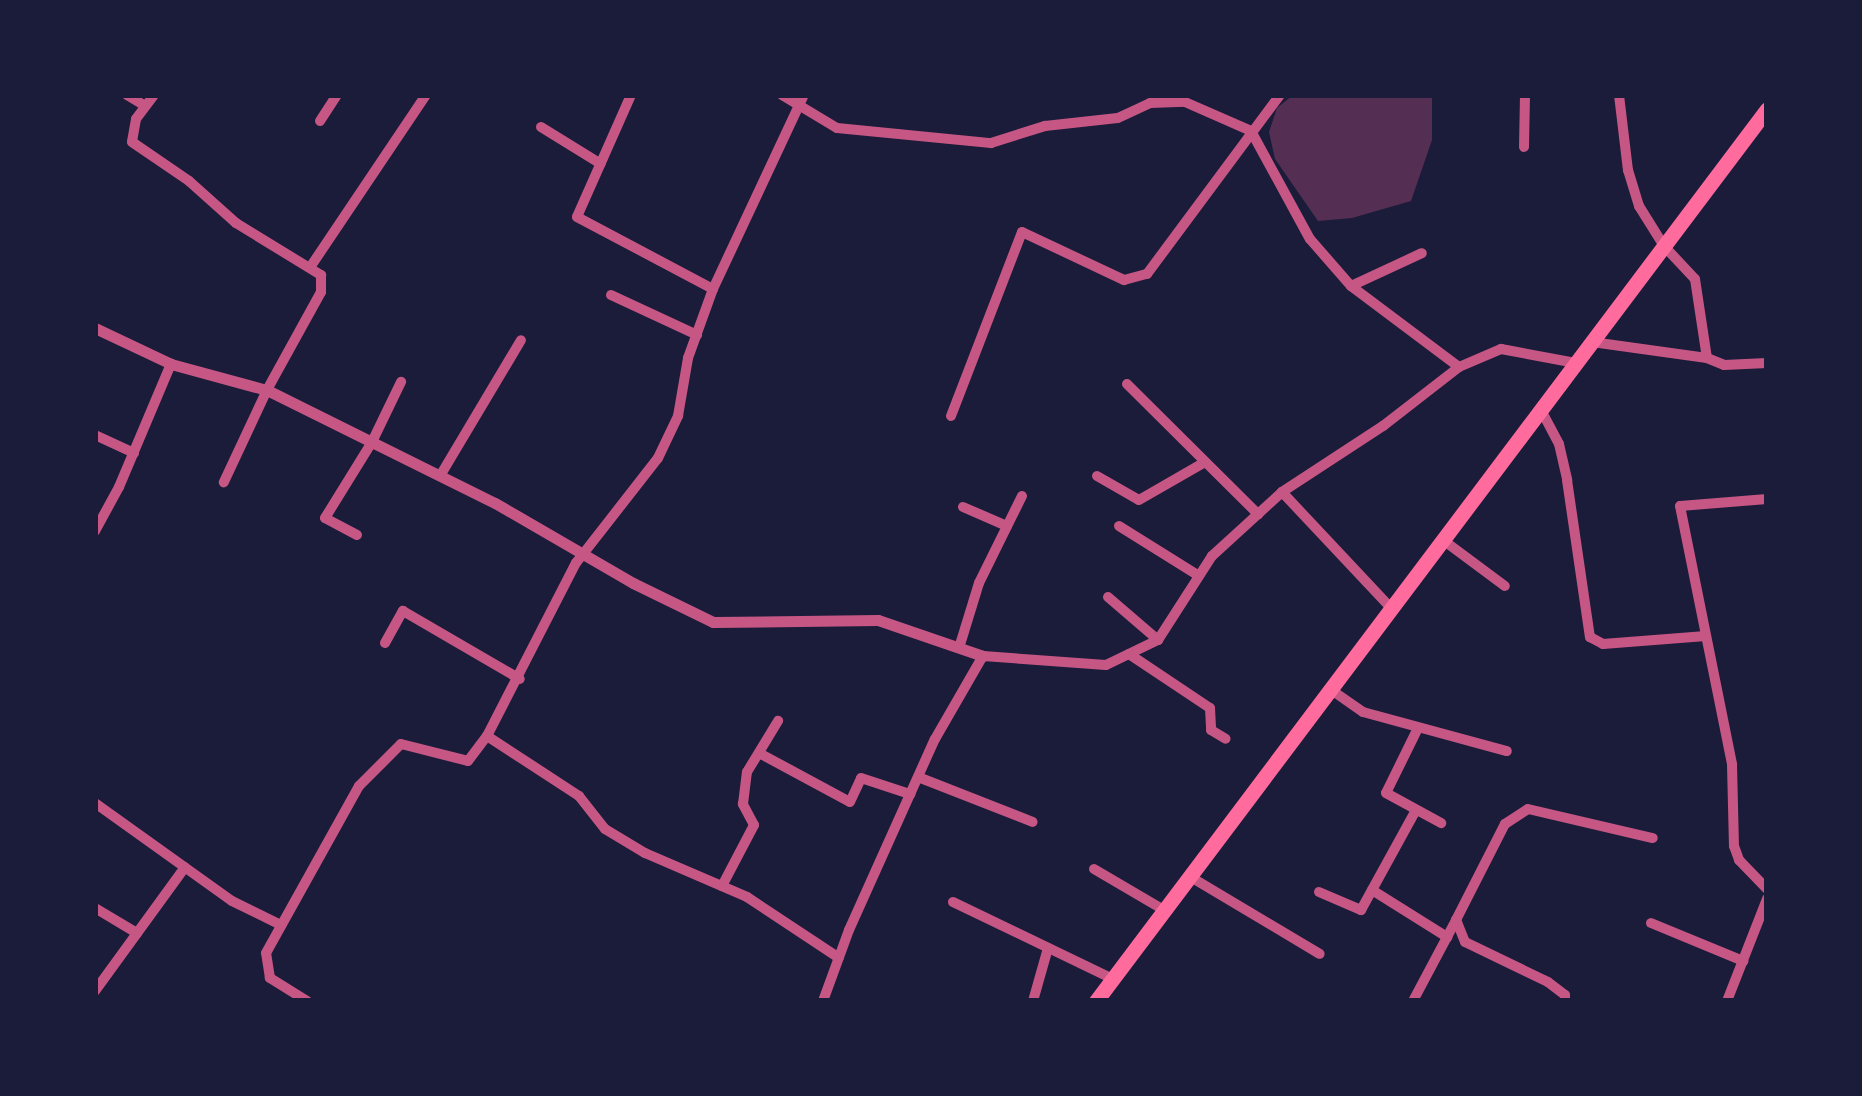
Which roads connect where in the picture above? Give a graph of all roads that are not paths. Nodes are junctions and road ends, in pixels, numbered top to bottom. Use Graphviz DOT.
graph roads {
  1 [pos="127,95"];
  2 [pos="154,95"];
  3 [pos="337,95"];
  4 [pos="426,95"];
  5 [pos="631,95"];
  6 [pos="782,95"];
  7 [pos="804,95"];
  8 [pos="1280,95"];
  9 [pos="1525,95"];
  10 [pos="1619,95"];
  11 [pos="146,106"];
  12 [pos="796,108"];
  13 [pos="1767,109"];
  14 [pos="320,121"];
  15 [pos="541,127"];
  16 [pos="1251,131"];
  17 [pos="1524,147"];
  18 [pos="600,164"];
  19 [pos="1664,246"];
  20 [pos="1422,253"];
  21 [pos="312,266"];
  22 [pos="1352,286"];
  23 [pos="713,290"];
  24 [pos="611,295"];
  25 [pos="95,328"];
  26 [pos="696,335"];
  27 [pos="521,340"];
  28 [pos="1592,342"];
  29 [pos="1707,358"];
  30 [pos="1576,363"];
  31 [pos="1767,363"];
  32 [pos="171,364"];
  33 [pos="1458,367"];
  34 [pos="402,382"];
  35 [pos="1127,384"];
  36 [pos="267,390"];
  37 [pos="1541,410"];
  38 [pos="952,416"];
  39 [pos="95,434"];
  40 [pos="372,442"];
  41 [pos="134,453"];
  42 [pos="1205,462"];
  43 [pos="440,476"];
  44 [pos="1097,476"];
  45 [pos="224,482"];
  46 [pos="1282,492"];
  47 [pos="1022,496"];
  48 [pos="1767,499"];
  49 [pos="963,507"];
  50 [pos="1258,514"];
  51 [pos="1007,526"];
  52 [pos="1118,526"];
  53 [pos="95,531"];
  54 [pos="357,535"];
  55 [pos="1442,540"];
  56 [pos="585,555"];
  57 [pos="1199,576"];
  58 [pos="1505,586"];
  59 [pos="1108,597"];
  60 [pos="1391,608"];
  61 [pos="1706,636"];
  62 [pos="1158,640"];
  63 [pos="385,643"];
  64 [pos="959,648"];
  65 [pos="1129,654"];
  66 [pos="982,656"];
  67 [pos="520,679"];
  68 [pos="1330,690"];
  69 [pos="778,721"];
  70 [pos="1418,728"];
  71 [pos="487,736"];
  72 [pos="1226,739"];
  73 [pos="1507,751"];
  74 [pos="759,752"];
  75 [pos="918,777"];
  76 [pos="910,794"];
  77 [pos="95,802"];
  78 [pos="1416,810"];
  79 [pos="1034,822"];
  80 [pos="1441,823"];
  81 [pos="1653,838"];
  82 [pos="185,867"];
  83 [pos="1094,869"];
  84 [pos="1189,876"];
  85 [pos="722,886"];
  86 [pos="1767,889"];
  87 [pos="1372,890"];
  88 [pos="1319,892"];
  89 [pos="1767,899"];
  90 [pos="953,902"];
  91 [pos="95,908"];
  92 [pos="1164,910"];
  93 [pos="1456,920"];
  94 [pos="1651,923"];
  95 [pos="282,925"];
  96 [pos="137,933"];
  97 [pos="1447,937"];
  98 [pos="1048,948"];
  99 [pos="1320,954"];
  100 [pos="839,958"];
  101 [pos="1743,961"];
  102 [pos="1112,978"];
  103 [pos="95,991"];
  104 [pos="307,1001"];
  105 [pos="823,1001"];
  106 [pos="1033,1001"];
  107 [pos="1096,1001"];
  108 [pos="1413,1001"];
  109 [pos="1565,1001"];
  110 [pos="1727,1001"];
  1 -- 11 [label="street"];
  2 -- 11 [label="street"];
  3 -- 14 [label="street"];
  4 -- 21 [label="street"];
  5 -- 18 [label="street"];
  6 -- 12 [label="street"];
  7 -- 12 [label="street"];
  8 -- 16 [label="street"];
  9 -- 17 [label="street"];
  10 -- 19 [label="street"];
  11 -- 21 [label="street"];
  12 -- 16 [label="street"];
  12 -- 23 [label="street"];
  13 -- 19 [label="main road"];
  15 -- 18 [label="street"];
  16 -- 22 [label="street"];
  16 -- 38 [label="street"];
  18 -- 23 [label="street"];
  19 -- 28 [label="main road"];
  19 -- 29 [label="street"];
  20 -- 22 [label="street"];
  21 -- 36 [label="street"];
  22 -- 33 [label="street"];
  23 -- 26 [label="street"];
  24 -- 26 [label="street"];
  25 -- 32 [label="street"];
  26 -- 56 [label="street"];
  27 -- 43 [label="street"];
  28 -- 29 [label="street"];
  28 -- 30 [label="main road"];
  29 -- 31 [label="street"];
  30 -- 33 [label="street"];
  30 -- 37 [label="main road"];
  32 -- 36 [label="street"];
  32 -- 41 [label="street"];
  33 -- 46 [label="street"];
  34 -- 40 [label="street"];
  35 -- 42 [label="street"];
  36 -- 40 [label="street"];
  36 -- 45 [label="street"];
  37 -- 55 [label="main road"];
  37 -- 61 [label="street"];
  39 -- 41 [label="street"];
  40 -- 43 [label="street"];
  40 -- 54 [label="street"];
  41 -- 53 [label="street"];
  42 -- 44 [label="street"];
  42 -- 50 [label="street"];
  43 -- 56 [label="street"];
  46 -- 50 [label="street"];
  46 -- 60 [label="street"];
  47 -- 51 [label="street"];
  48 -- 61 [label="street"];
  49 -- 51 [label="street"];
  50 -- 57 [label="street"];
  51 -- 64 [label="street"];
  52 -- 57 [label="street"];
  55 -- 58 [label="street"];
  55 -- 60 [label="main road"];
  56 -- 64 [label="street"];
  56 -- 67 [label="street"];
  57 -- 62 [label="street"];
  59 -- 62 [label="street"];
  60 -- 68 [label="main road"];
  61 -- 86 [label="street"];
  62 -- 65 [label="street"];
  63 -- 67 [label="street"];
  64 -- 66 [label="street"];
  65 -- 66 [label="street"];
  65 -- 72 [label="street"];
  66 -- 75 [label="street"];
  67 -- 71 [label="street"];
  68 -- 70 [label="street"];
  68 -- 84 [label="main road"];
  69 -- 74 [label="street"];
  70 -- 73 [label="street"];
  70 -- 78 [label="street"];
  71 -- 85 [label="street"];
  71 -- 95 [label="street"];
  74 -- 76 [label="street"];
  74 -- 85 [label="street"];
  75 -- 76 [label="street"];
  75 -- 79 [label="street"];
  76 -- 100 [label="street"];
  77 -- 82 [label="street"];
  78 -- 80 [label="street"];
  78 -- 87 [label="street"];
  81 -- 93 [label="street"];
  82 -- 95 [label="street"];
  82 -- 96 [label="street"];
  83 -- 92 [label="street"];
  84 -- 92 [label="main road"];
  84 -- 99 [label="street"];
  85 -- 100 [label="street"];
  87 -- 88 [label="street"];
  87 -- 97 [label="street"];
  89 -- 101 [label="street"];
  90 -- 98 [label="street"];
  91 -- 96 [label="street"];
  92 -- 102 [label="main road"];
  93 -- 97 [label="street"];
  93 -- 109 [label="street"];
  94 -- 101 [label="street"];
  95 -- 104 [label="street"];
  96 -- 103 [label="street"];
  97 -- 108 [label="street"];
  98 -- 102 [label="street"];
  98 -- 106 [label="street"];
  100 -- 105 [label="street"];
  101 -- 110 [label="street"];
  102 -- 107 [label="main road"];
}
